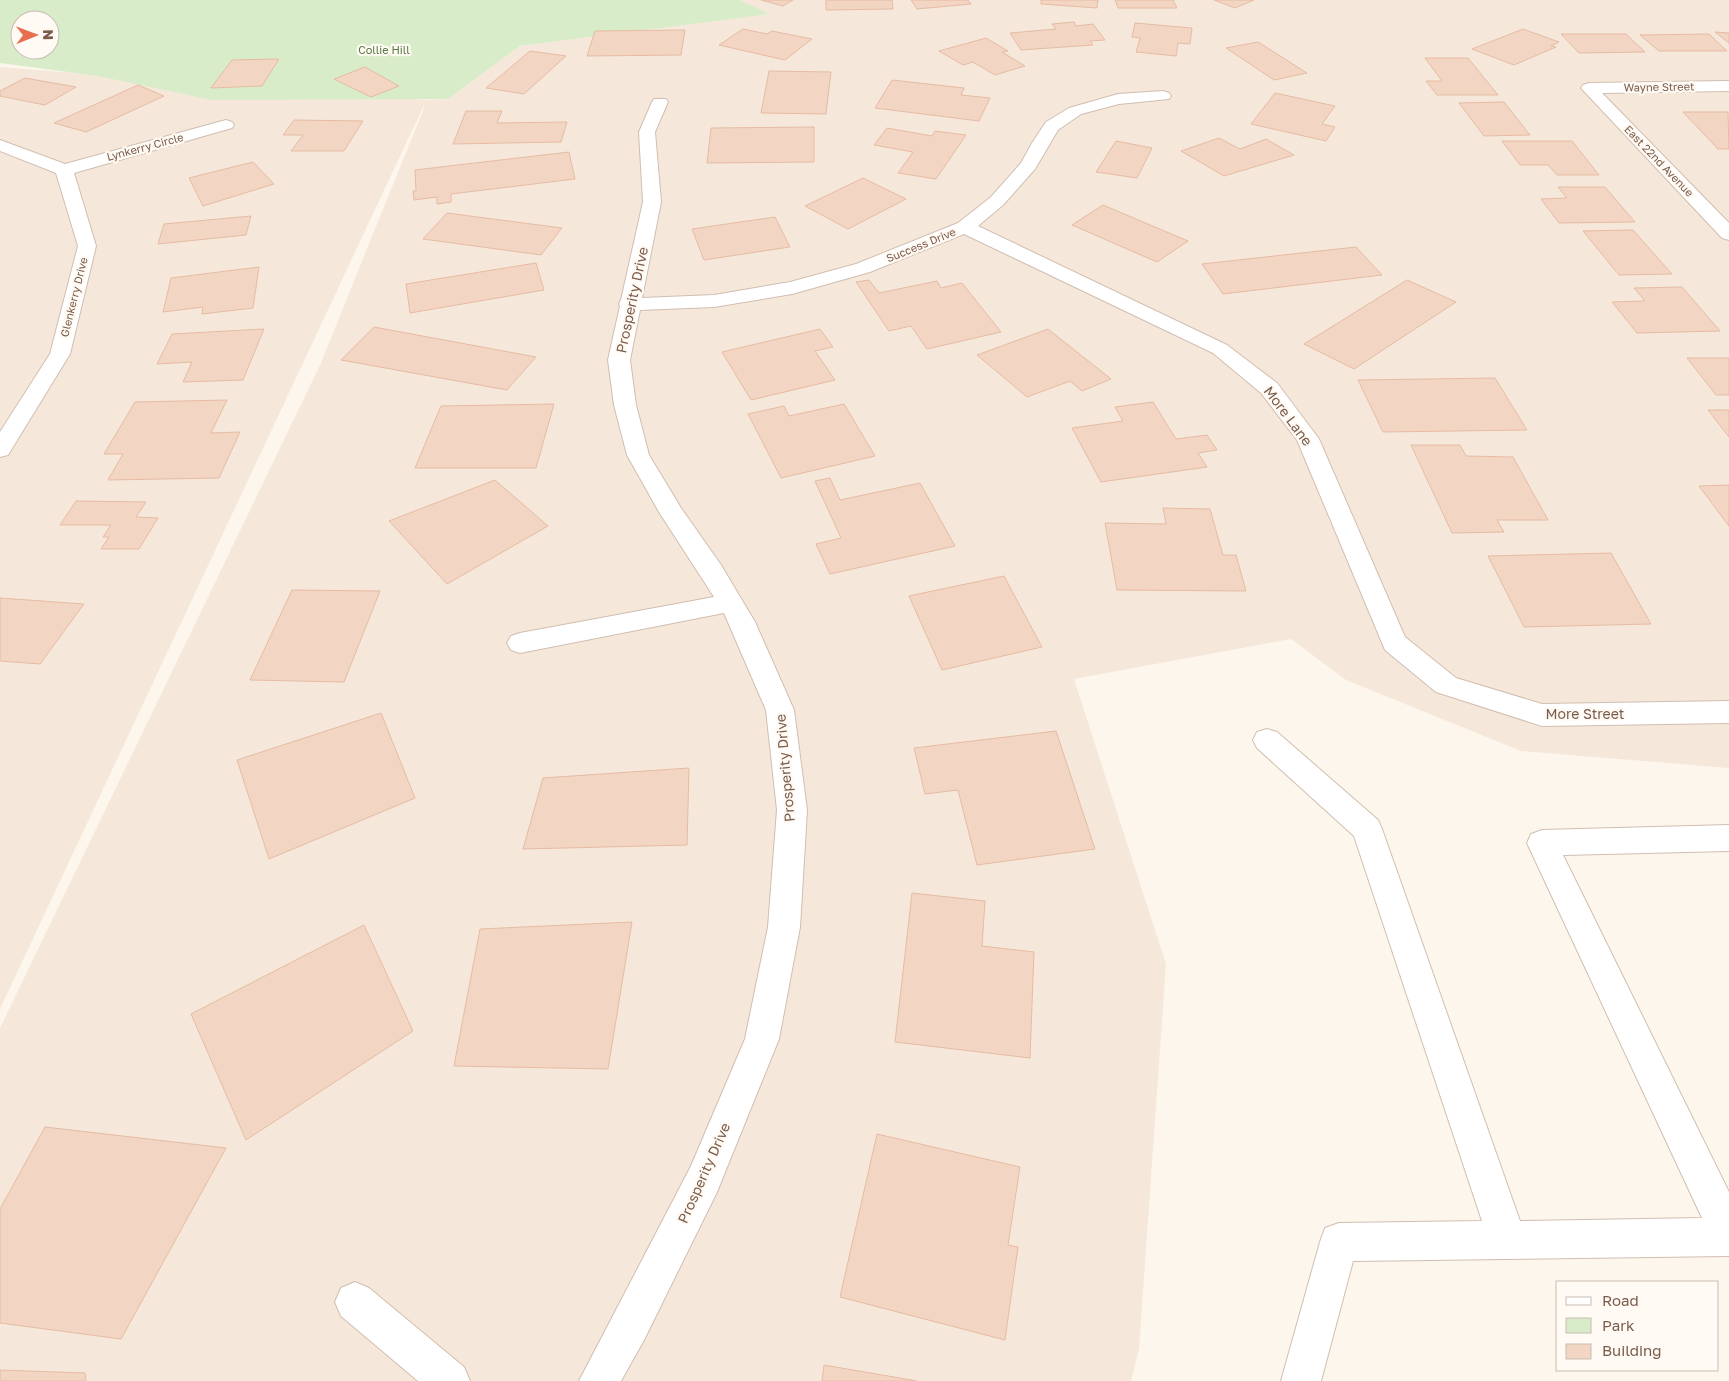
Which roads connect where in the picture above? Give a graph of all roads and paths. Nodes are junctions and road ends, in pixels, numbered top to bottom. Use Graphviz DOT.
graph roads {
  1 [pos="1729,86"];
  2 [pos="1589,88"];
  3 [pos="1163,96"];
  4 [pos="660,102"];
  5 [pos="226,125"];
  6 [pos="0,145"];
  7 [pos="64,170"];
  8 [pos="965,228"];
  9 [pos="1729,234"];
  10 [pos="629,304"];
  11 [pos="0,450"];
  12 [pos="731,603"];
  13 [pos="520,642"];
  14 [pos="1446,685"];
  15 [pos="1729,712"];
  16 [pos="1267,740"];
  17 [pos="1729,838"];
  18 [pos="1729,1233"];
  19 [pos="1729,1237"];
  20 [pos="1506,1239"];
  21 [pos="355,1302"];
  22 [pos="450,1381"];
  23 [pos="599,1381"];
  24 [pos="1301,1381"];
  1 -- 2 [label="street, Wayne Street"];
  2 -- 9 [label="street, East 22nd Avenue"];
  3 -- 8 [label="street, Success Drive"];
  4 -- 10 [label="street, Prosperity Drive"];
  5 -- 7 [label="street, Lynkerry Circle"];
  6 -- 7 [label="street"];
  7 -- 11 [label="street, Glenkerry Drive"];
  8 -- 10 [label="street, Success Drive"];
  8 -- 14 [label="street, More Lane"];
  10 -- 12 [label="street, Prosperity Drive"];
  12 -- 13 [label="street"];
  12 -- 23 [label="street, Prosperity Drive"];
  14 -- 15 [label="street, More Street"];
  16 -- 20 [label="street"];
  17 -- 18 [label="street"];
  19 -- 20 [label="street"];
  20 -- 24 [label="street"];
  21 -- 22 [label="street"];
}
